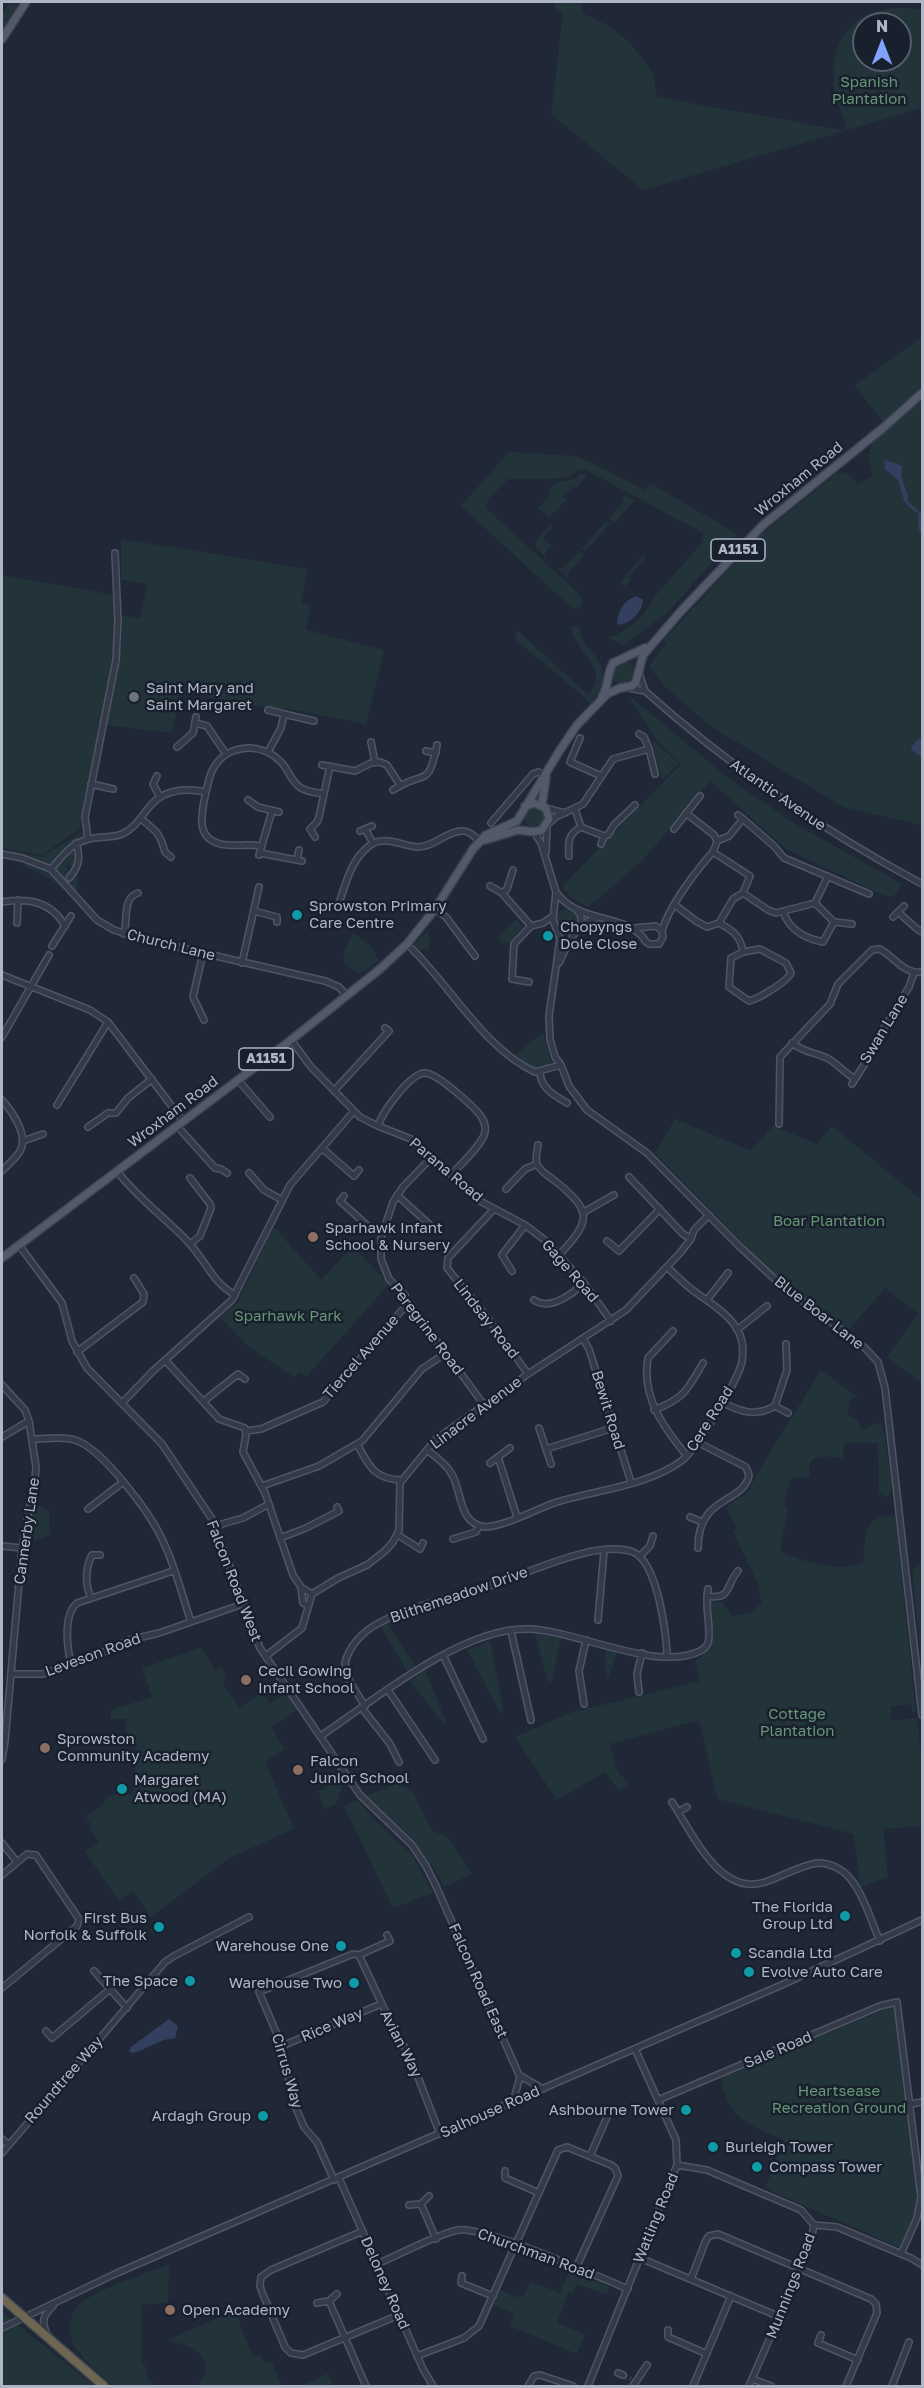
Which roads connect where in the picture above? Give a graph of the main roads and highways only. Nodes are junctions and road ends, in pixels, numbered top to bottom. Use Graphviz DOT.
graph roads {
  1 [pos="27,2"];
  2 [pos="2,39"];
  3 [pos="922,393"];
  4 [pos="650,645"];
  5 [pos="624,658"];
  6 [pos="639,670"];
  7 [pos="610,678"];
  8 [pos="624,688"];
  9 [pos="601,699"];
  10 [pos="546,775"];
  11 [pos="544,806"];
  12 [pos="522,811"];
  13 [pos="526,830"];
  14 [pos="480,842"];
  15 [pos="2,1258"];
  16 [pos="2,2298"];
  17 [pos="104,2386"];
  1 -- 2 [label="main road"];
  3 -- 4 [label="main road, Wroxham Road / A1151"];
  4 -- 5 [label="main road, Wroxham Road / A1151"];
  4 -- 6 [label="main road, Wroxham Road / A1151"];
  5 -- 6 [label="main road"];
  5 -- 7 [label="main road, Wroxham Road / A1151"];
  6 -- 8 [label="main road, Wroxham Road / A1151"];
  7 -- 8 [label="main road"];
  7 -- 9 [label="main road, Wroxham Road / A1151"];
  8 -- 9 [label="main road, Wroxham Road / A1151"];
  9 -- 10 [label="main road, Wroxham Road / A1151"];
  10 -- 11 [label="main road, Wroxham Road / A1151"];
  10 -- 12 [label="main road, Wroxham Road / A1151"];
  11 -- 12 [label="main road, Wroxham Road / A1151"];
  11 -- 13 [label="main road, Wroxham Road / A1151"];
  12 -- 13 [label="main road"];
  12 -- 14 [label="main road, Wroxham Road / A1151"];
  13 -- 14 [label="main road"];
  14 -- 15 [label="main road, Wroxham Road / A1151"];
  16 -- 17 [label="highway"];
}
